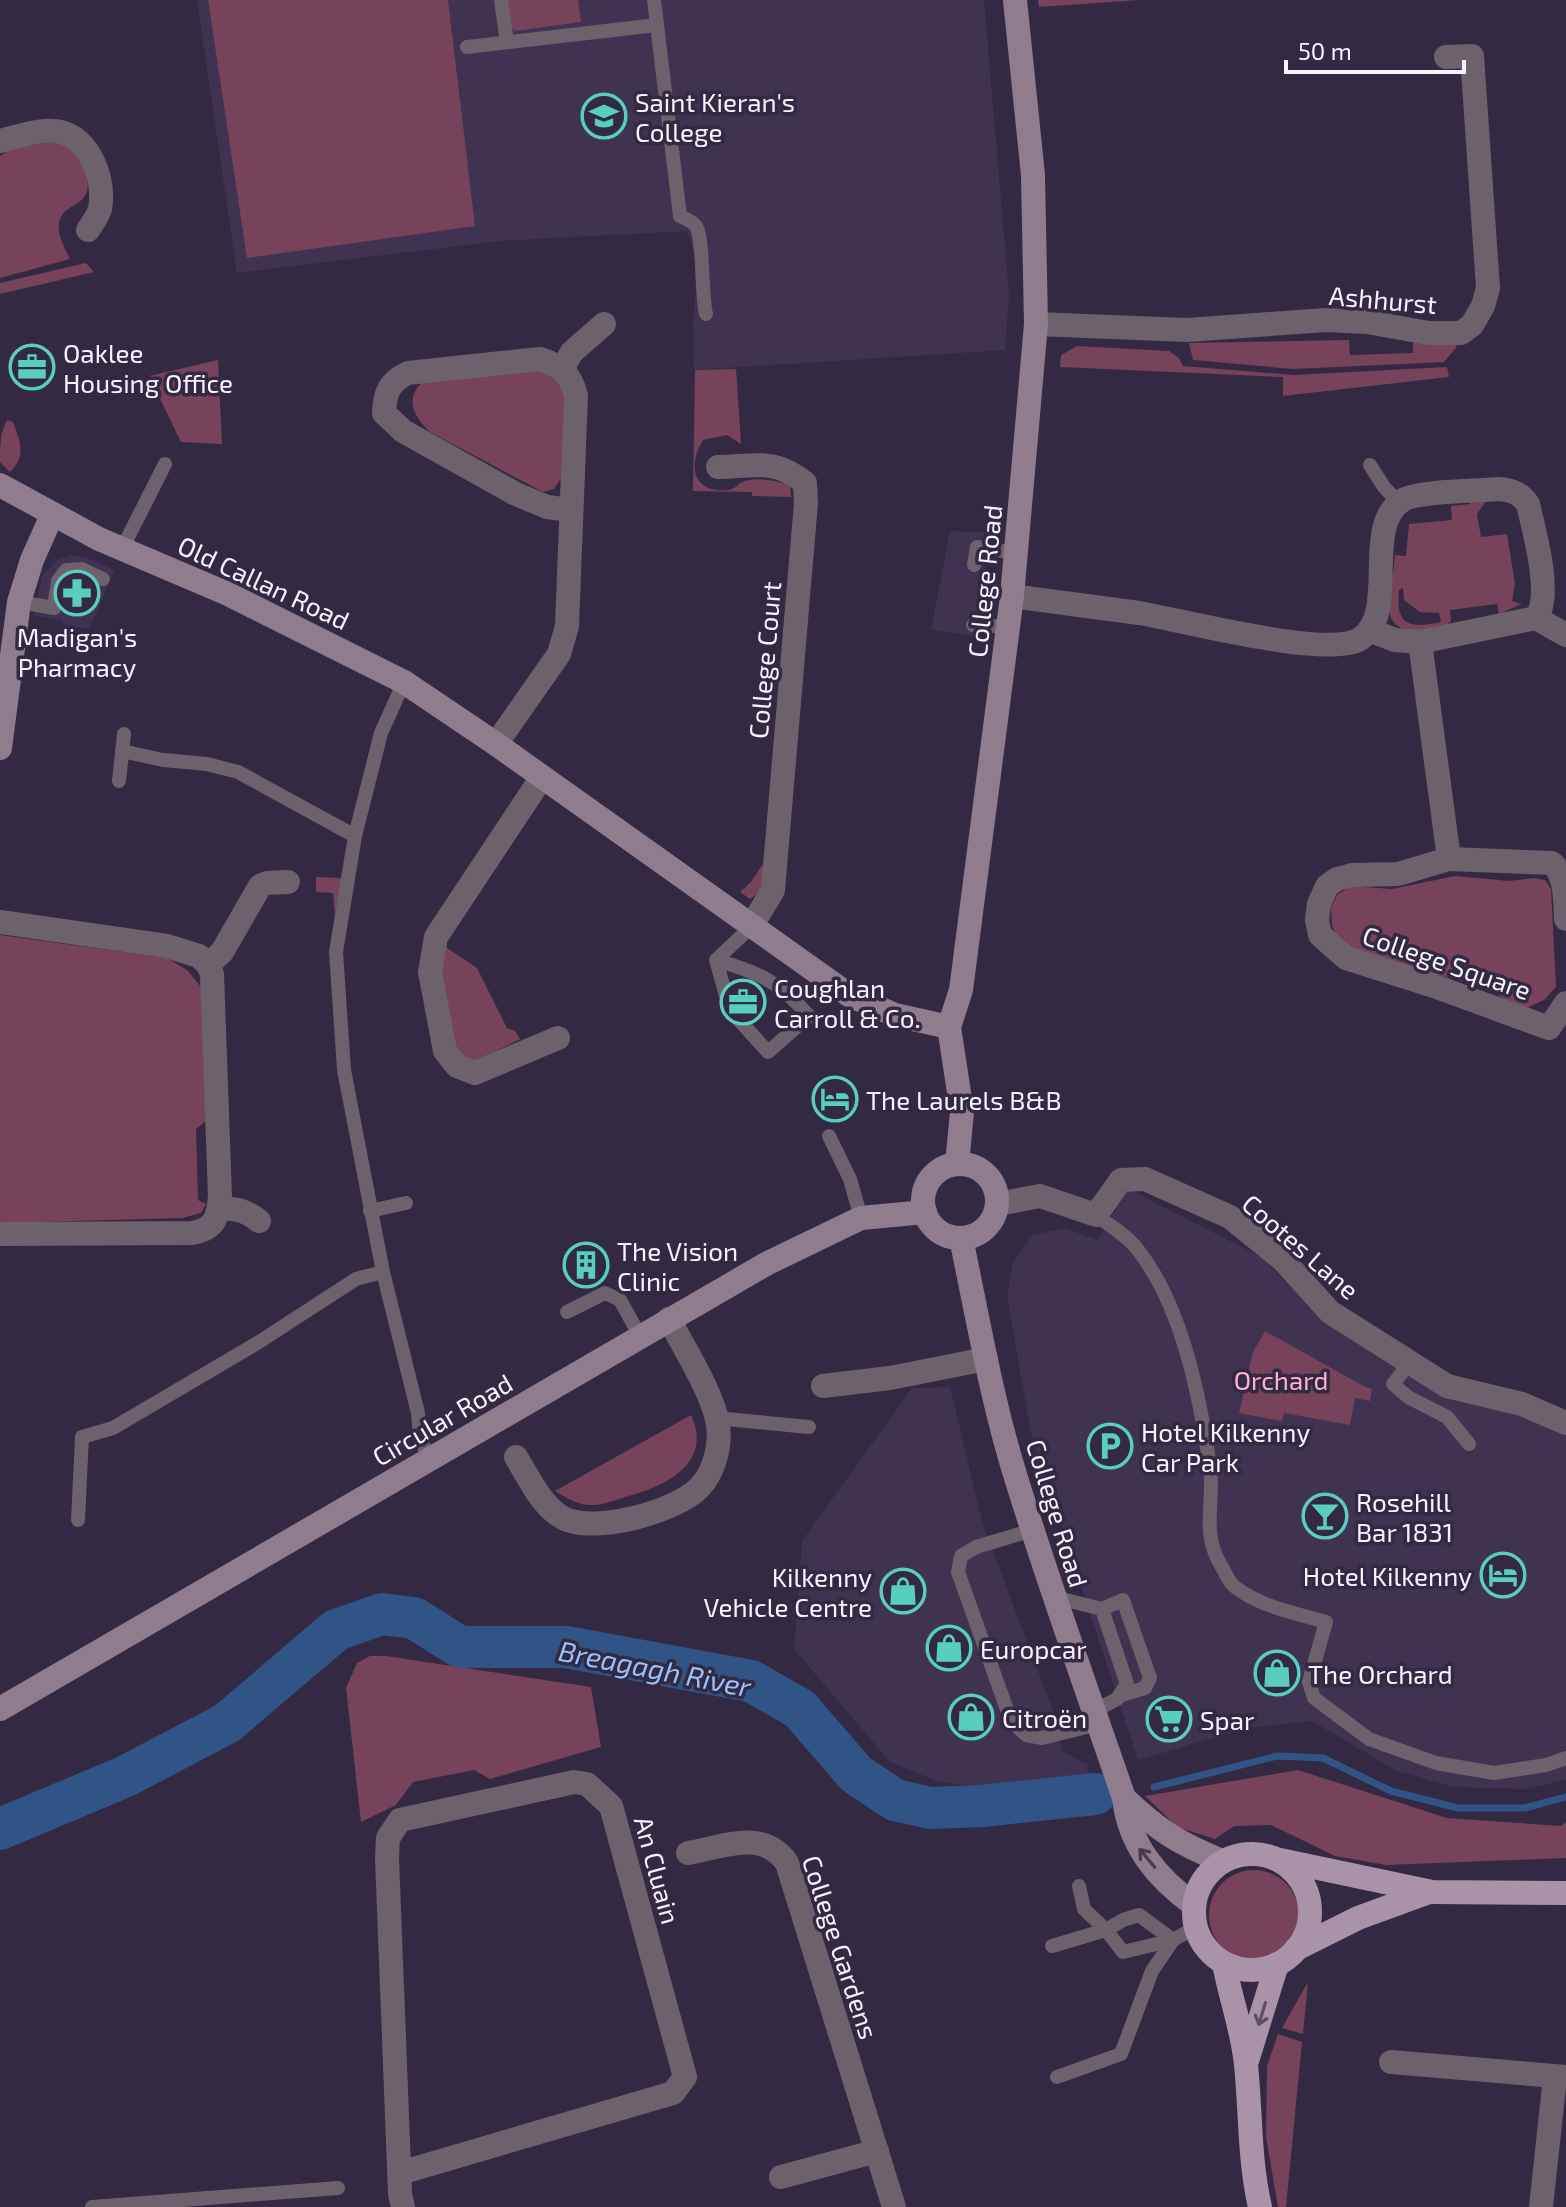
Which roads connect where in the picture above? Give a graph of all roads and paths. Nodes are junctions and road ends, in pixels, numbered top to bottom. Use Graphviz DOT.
graph roads {
  1 [pos="501,0"];
  2 [pos="654,0"];
  3 [pos="1015,0"];
  4 [pos="657,25"];
  5 [pos="507,42"];
  6 [pos="467,47"];
  7 [pos="1446,57"];
  8 [pos="0,141"];
  9 [pos="88,230"];
  10 [pos="706,314"];
  11 [pos="604,324"];
  12 [pos="1036,324"];
  13 [pos="562,369"];
  14 [pos="165,464"];
  15 [pos="1370,465"];
  16 [pos="718,467"];
  17 [pos="0,485"];
  18 [pos="1399,503"];
  19 [pos="571,510"];
  20 [pos="52,515"];
  21 [pos="122,549"];
  22 [pos="1016,553"];
  23 [pos="974,565"];
  24 [pos="103,579"];
  25 [pos="1012,596"];
  26 [pos="19,602"];
  27 [pos="1536,618"];
  28 [pos="973,625"];
  29 [pos="1009,627"];
  30 [pos="1369,630"];
  31 [pos="1566,635"];
  32 [pos="1420,642"];
  33 [pos="404,682"];
  34 [pos="124,734"];
  35 [pos="496,744"];
  36 [pos="0,748"];
  37 [pos="122,751"];
  38 [pos="542,777"];
  39 [pos="119,781"];
  40 [pos="355,836"];
  41 [pos="1449,859"];
  42 [pos="1563,869"];
  43 [pos="288,882"];
  44 [pos="1566,919"];
  45 [pos="0,922"];
  46 [pos="751,927"];
  47 [pos="716,960"];
  48 [pos="208,965"];
  49 [pos="1566,1003"];
  50 [pos="949,1027"];
  51 [pos="1558,1036"];
  52 [pos="558,1038"];
  53 [pos="829,1136"];
  54 [pos="957,1164"];
  55 [pos="406,1203"];
  56 [pos="998,1204"];
  57 [pos="219,1209"];
  58 [pos="370,1211"];
  59 [pos="925,1212"];
  60 [pos="1096,1215"];
  61 [pos="861,1218"];
  62 [pos="259,1221"];
  63 [pos="0,1234"];
  64 [pos="961,1238"];
  65 [pos="383,1272"];
  66 [pos="567,1312"];
  67 [pos="669,1319"];
  68 [pos="640,1336"];
  69 [pos="986,1359"];
  70 [pos="1408,1361"];
  71 [pos="823,1386"];
  72 [pos="716,1418"];
  73 [pos="1566,1423"];
  74 [pos="809,1427"];
  75 [pos="1469,1444"];
  76 [pos="516,1457"];
  77 [pos="429,1459"];
  78 [pos="78,1520"];
  79 [pos="1033,1530"];
  80 [pos="1054,1597"];
  81 [pos="1102,1609"];
  82 [pos="1122,1695"];
  83 [pos="3,1699"];
  84 [pos="1096,1717"];
  85 [pos="1566,1758"];
  86 [pos="1124,1798"];
  87 [pos="688,1853"];
  88 [pos="1279,1860"];
  89 [pos="1222,1861"];
  90 [pos="1079,1886"];
  91 [pos="1432,1892"];
  92 [pos="1566,1893"];
  93 [pos="1195,1916"];
  94 [pos="1106,1930"];
  95 [pos="1173,1940"];
  96 [pos="1052,1946"];
  97 [pos="1296,1949"];
  98 [pos="1224,1963"];
  99 [pos="1277,1964"];
  100 [pos="1391,2062"];
  101 [pos="1246,2063"];
  102 [pos="1057,2077"];
  103 [pos="1560,2077"];
  104 [pos="877,2151"];
  105 [pos="400,2173"];
  106 [pos="781,2177"];
  107 [pos="338,2188"];
  108 [pos="92,2207"];
  109 [pos="403,2207"];
  110 [pos="894,2207"];
  111 [pos="1260,2207"];
  112 [pos="1541,2207"];
  1 -- 5 [label="lane"];
  2 -- 4 [label="lane"];
  3 -- 12 [label="main road, College Road"];
  4 -- 5 [label="lane"];
  4 -- 10 [label="lane"];
  5 -- 6 [label="lane"];
  7 -- 12 [label="street, Ashhurst"];
  8 -- 9 [label="street"];
  11 -- 13 [label="street"];
  12 -- 22 [label="main road, College Road"];
  13 -- 19 [label="street"];
  13 -- 19 [label="street"];
  14 -- 21 [label="lane"];
  15 -- 18 [label="lane"];
  16 -- 46 [label="street, College Court"];
  17 -- 20 [label="main road, Old Callan Road"];
  18 -- 27 [label="street"];
  18 -- 30 [label="street"];
  19 -- 35 [label="street"];
  20 -- 21 [label="main road, Old Callan Road"];
  20 -- 26 [label="main road"];
  21 -- 33 [label="main road, Old Callan Road"];
  22 -- 23 [label="lane"];
  22 -- 25 [label="main road, College Road"];
  24 -- 26 [label="lane"];
  25 -- 29 [label="main road, College Road"];
  25 -- 30 [label="street"];
  26 -- 36 [label="main road"];
  27 -- 31 [label="street"];
  27 -- 32 [label="street"];
  28 -- 29 [label="lane"];
  29 -- 50 [label="main road, College Road"];
  30 -- 32 [label="street"];
  32 -- 41 [label="street"];
  33 -- 35 [label="main road, Old Callan Road"];
  33 -- 40 [label="lane"];
  34 -- 37 [label="lane"];
  35 -- 38 [label="main road, Old Callan Road"];
  37 -- 39 [label="lane"];
  37 -- 40 [label="lane"];
  38 -- 46 [label="main road, Old Callan Road"];
  38 -- 52 [label="street"];
  40 -- 58 [label="lane"];
  41 -- 42 [label="street, College Square"];
  41 -- 51 [label="street, College Square"];
  42 -- 44 [label="street, College Square"];
  43 -- 48 [label="street"];
  45 -- 48 [label="street"];
  46 -- 47 [label="lane"];
  46 -- 50 [label="main road, Old Callan Road"];
  47 -- 47 [label="lane"];
  48 -- 57 [label="street"];
  49 -- 51 [label="street, College Square"];
  50 -- 54 [label="main road, College Road"];
  53 -- 61 [label="lane"];
  54 -- 56 [label="main road"];
  54 -- 59 [label="main road"];
  55 -- 58 [label="lane"];
  56 -- 60 [label="street"];
  56 -- 64 [label="main road"];
  57 -- 62 [label="street"];
  57 -- 63 [label="street"];
  58 -- 65 [label="lane"];
  59 -- 61 [label="main road, Circular Road"];
  59 -- 64 [label="main road"];
  60 -- 70 [label="street, Cootes Lane"];
  60 -- 85 [label="lane"];
  61 -- 67 [label="main road, Circular Road"];
  64 -- 69 [label="main road, College Road"];
  65 -- 77 [label="lane"];
  65 -- 78 [label="lane"];
  66 -- 68 [label="lane"];
  67 -- 68 [label="main road, Circular Road"];
  67 -- 72 [label="street"];
  68 -- 77 [label="main road, Circular Road"];
  69 -- 71 [label="street"];
  69 -- 79 [label="main road, College Road"];
  70 -- 73 [label="street, Cootes Lane"];
  70 -- 75 [label="lane"];
  72 -- 74 [label="lane"];
  72 -- 76 [label="street"];
  77 -- 83 [label="main road, Circular Road"];
  79 -- 80 [label="main road, College Road"];
  79 -- 84 [label="lane"];
  80 -- 81 [label="lane"];
  80 -- 84 [label="main road, College Road"];
  81 -- 82 [label="lane"];
  81 -- 82 [label="lane"];
  82 -- 84 [label="lane"];
  84 -- 86 [label="main road, College Road"];
  86 -- 89 [label="main road, College Road"];
  93 -- 86 [label="main road, College Road, one-way"];
  87 -- 104 [label="street, College Gardens"];
  88 -- 89 [label="main road"];
  88 -- 91 [label="main road"];
  88 -- 97 [label="main road"];
  89 -- 93 [label="main road"];
  90 -- 94 [label="lane"];
  91 -- 92 [label="main road"];
  91 -- 97 [label="main road"];
  93 -- 95 [label="lane"];
  93 -- 98 [label="main road"];
  94 -- 95 [label="lane"];
  94 -- 95 [label="lane"];
  94 -- 96 [label="lane"];
  95 -- 102 [label="lane"];
  97 -- 99 [label="main road"];
  98 -- 99 [label="main road"];
  98 -- 101 [label="main road"];
  99 -- 101 [label="main road, one-way"];
  100 -- 103 [label="street"];
  101 -- 111 [label="main road"];
  103 -- 112 [label="street"];
  104 -- 106 [label="street"];
  104 -- 110 [label="street, College Gardens"];
  105 -- 105 [label="street, An Cluain"];
  105 -- 109 [label="street, An Cluain"];
  107 -- 108 [label="lane"];
}
